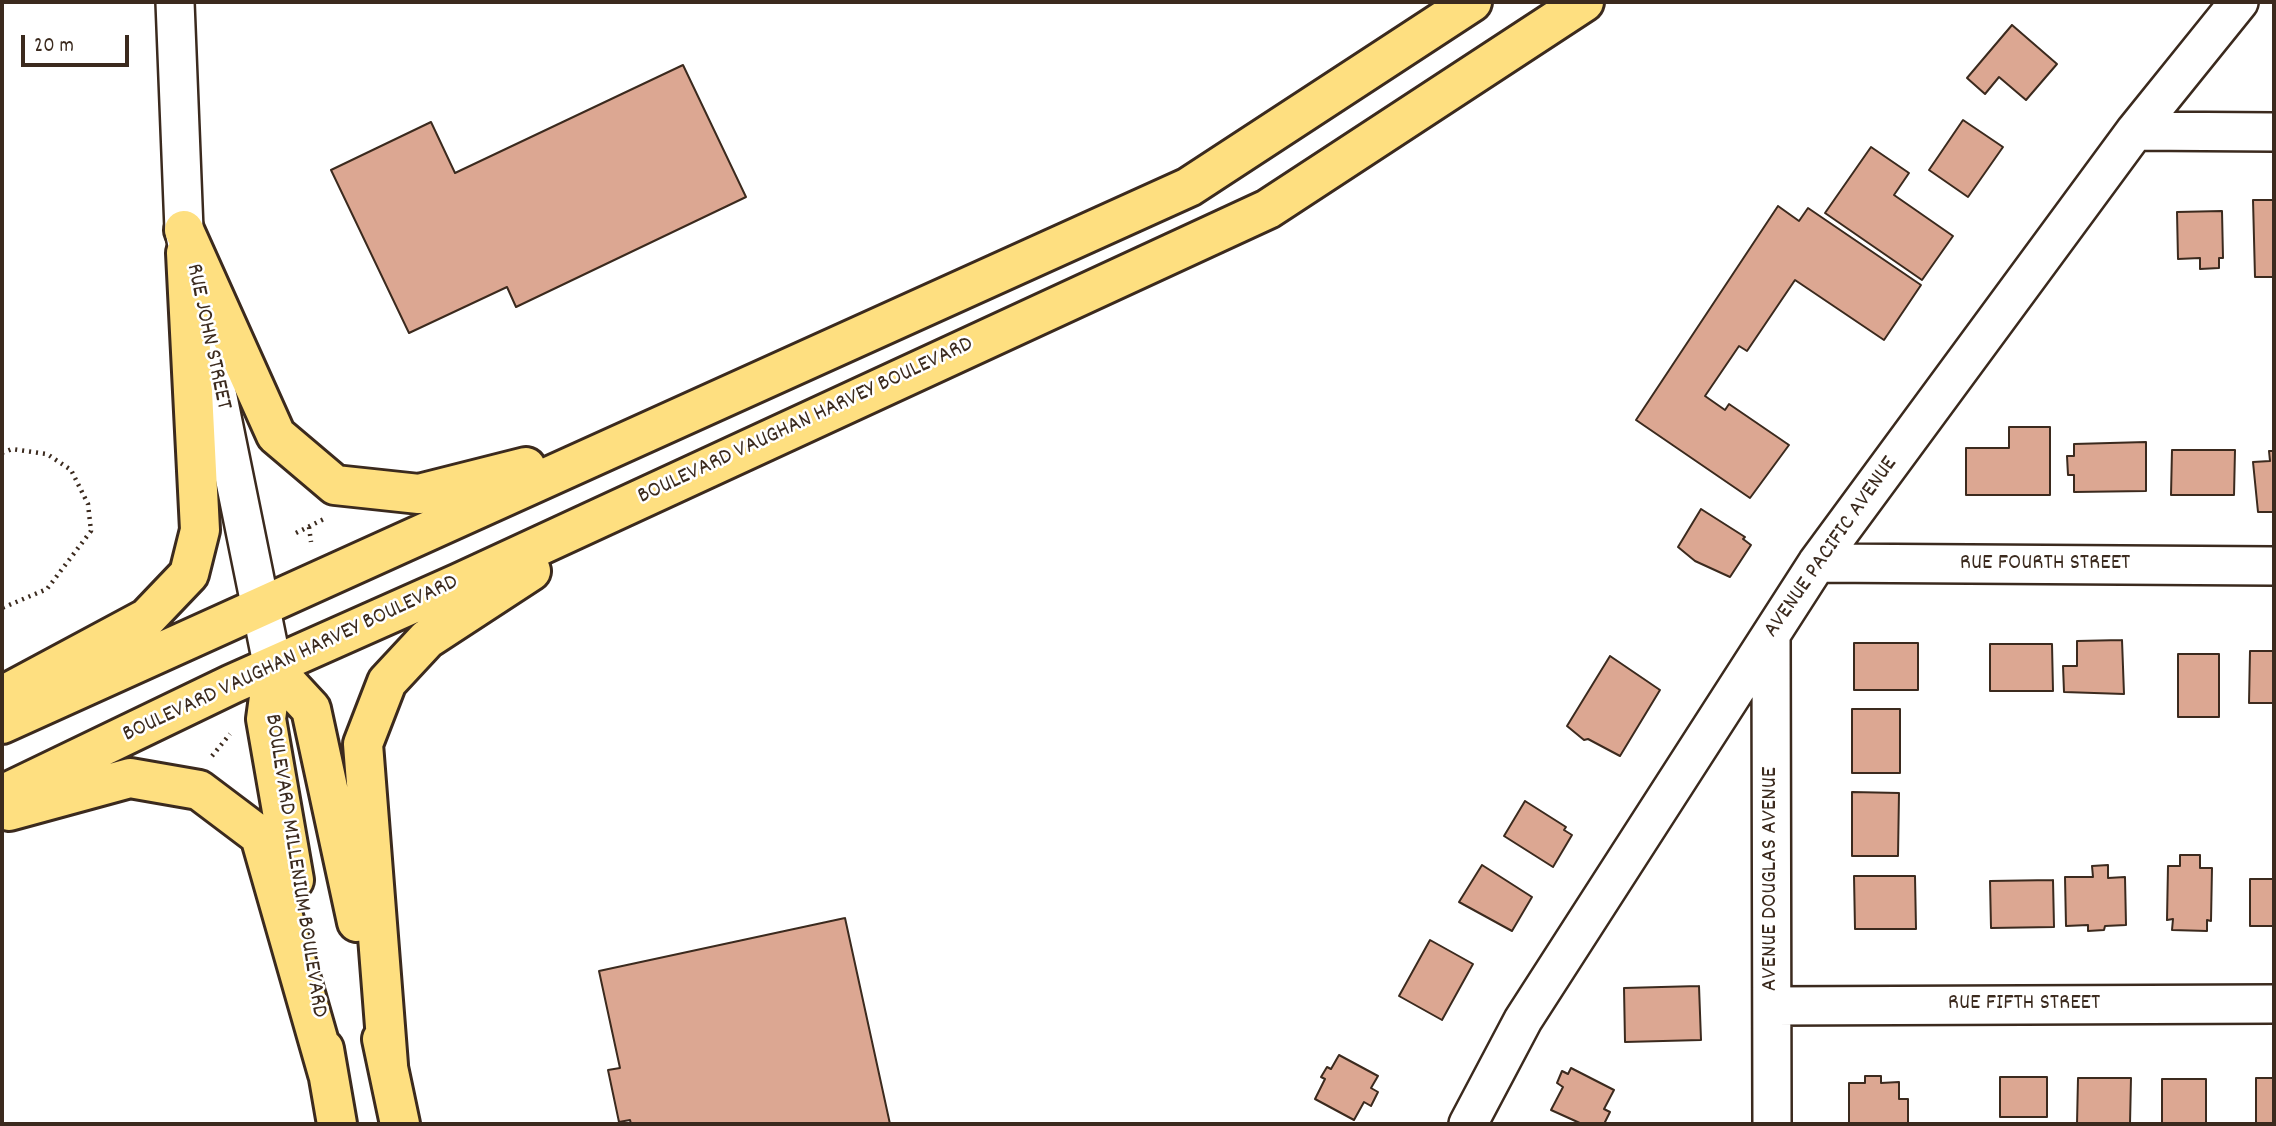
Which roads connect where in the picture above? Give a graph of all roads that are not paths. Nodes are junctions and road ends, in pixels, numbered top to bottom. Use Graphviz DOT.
graph roads {
  1 [pos="175,2"];
  2 [pos="1472,2"];
  3 [pos="1584,2"];
  4 [pos="2239,2"];
  5 [pos="2136,131"];
  6 [pos="2274,132"];
  7 [pos="184,230"];
  8 [pos="626,441"];
  9 [pos="646,496"];
  10 [pos="1816,563"];
  11 [pos="2274,566"];
  12 [pos="262,606"];
  13 [pos="1771,635"];
  14 [pos="273,667"];
  15 [pos="2,696"];
  16 [pos="2,724"];
  17 [pos="2,795"];
  18 [pos="2,813"];
  19 [pos="2274,1004"];
  20 [pos="1773,1006"];
  21 [pos="388,1065"];
  22 [pos="328,1074"];
  23 [pos="337,1124"];
  24 [pos="400,1124"];
  25 [pos="1468,1124"];
  26 [pos="1772,1124"];
  1 -- 7 [label="street, RUE JOHN STREET"];
  2 -- 8 [label="main road"];
  3 -- 9 [label="main road, BOULEVARD VAUGHAN HARVEY BOULEVARD"];
  4 -- 5 [label="street, AVENUE PACIFIC AVENUE"];
  5 -- 6 [label="street"];
  5 -- 10 [label="street, AVENUE PACIFIC AVENUE"];
  7 -- 8 [label="main road"];
  7 -- 12 [label="street, RUE JOHN STREET"];
  7 -- 15 [label="main road"];
  8 -- 12 [label="main road"];
  9 -- 14 [label="main road, BOULEVARD VAUGHAN HARVEY BOULEVARD"];
  9 -- 21 [label="main road"];
  10 -- 11 [label="street, RUE FOURTH STREET"];
  10 -- 13 [label="street, AVENUE PACIFIC AVENUE"];
  12 -- 14 [label="street, RUE JOHN STREET"];
  12 -- 16 [label="main road"];
  13 -- 20 [label="street, AVENUE DOUGLAS AVENUE"];
  13 -- 25 [label="street, AVENUE PACIFIC AVENUE"];
  14 -- 17 [label="main road, BOULEVARD VAUGHAN HARVEY BOULEVARD"];
  14 -- 21 [label="main road, BOULEVARD MILLENIUM BOULEVARD"];
  14 -- 22 [label="main road, BOULEVARD MILLENIUM BOULEVARD"];
  18 -- 22 [label="main road"];
  19 -- 20 [label="street, RUE FIFTH STREET"];
  20 -- 26 [label="street, AVENUE DOUGLAS AVENUE"];
  21 -- 24 [label="main road, BOULEVARD MILLENIUM BOULEVARD"];
  22 -- 23 [label="main road, BOULEVARD MILLENIUM BOULEVARD"];
}
